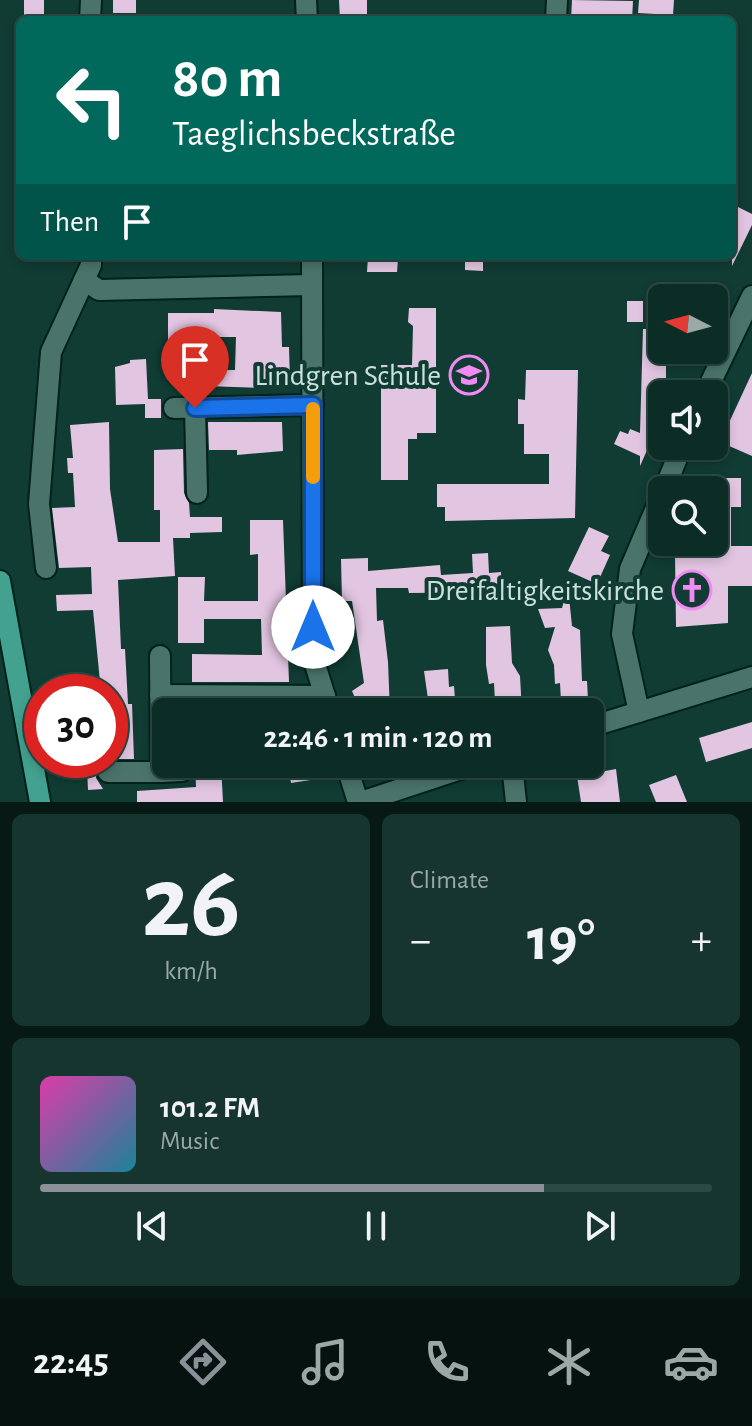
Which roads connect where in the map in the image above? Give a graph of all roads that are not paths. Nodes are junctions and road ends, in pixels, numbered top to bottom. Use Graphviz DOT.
graph roads {
  1 [pos="90,260"];
  2 [pos="312,260"];
  3 [pos="84,280"];
  4 [pos="312,285"];
  5 [pos="752,296"];
  6 [pos="712,380"];
  7 [pos="313,405"];
  8 [pos="174,408"];
  9 [pos="195,408"];
  10 [pos="197,493"];
  11 [pos="648,527"];
  12 [pos="46,568"];
  13 [pos="0,581"];
  14 [pos="160,656"];
  15 [pos="752,677"];
  16 [pos="160,695"];
  17 [pos="160,698"];
  18 [pos="216,698"];
  19 [pos="326,698"];
  20 [pos="639,712"];
  21 [pos="604,723"];
  22 [pos="128,772"];
  23 [pos="152,772"];
  24 [pos="351,778"];
  25 [pos="433,778"];
  26 [pos="513,778"];
  27 [pos="40,802"];
  28 [pos="360,802"];
  29 [pos="516,802"];
  1 -- 3 [label="street"];
  2 -- 4 [label="street"];
  3 -- 4 [label="street"];
  3 -- 12 [label="street"];
  4 -- 7 [label="street"];
  5 -- 6 [label="street"];
  7 -- 9 [label="street"];
  7 -- 19 [label="street"];
  8 -- 9 [label="street"];
  9 -- 10 [label="street"];
  11 -- 20 [label="street"];
  13 -- 27 [label="main road"];
  14 -- 16 [label="street"];
  15 -- 20 [label="street"];
  16 -- 17 [label="street"];
  16 -- 18 [label="street"];
  20 -- 21 [label="street"];
  22 -- 23 [label="street"];
  24 -- 28 [label="street"];
  25 -- 28 [label="street"];
  26 -- 29 [label="street"];
}
